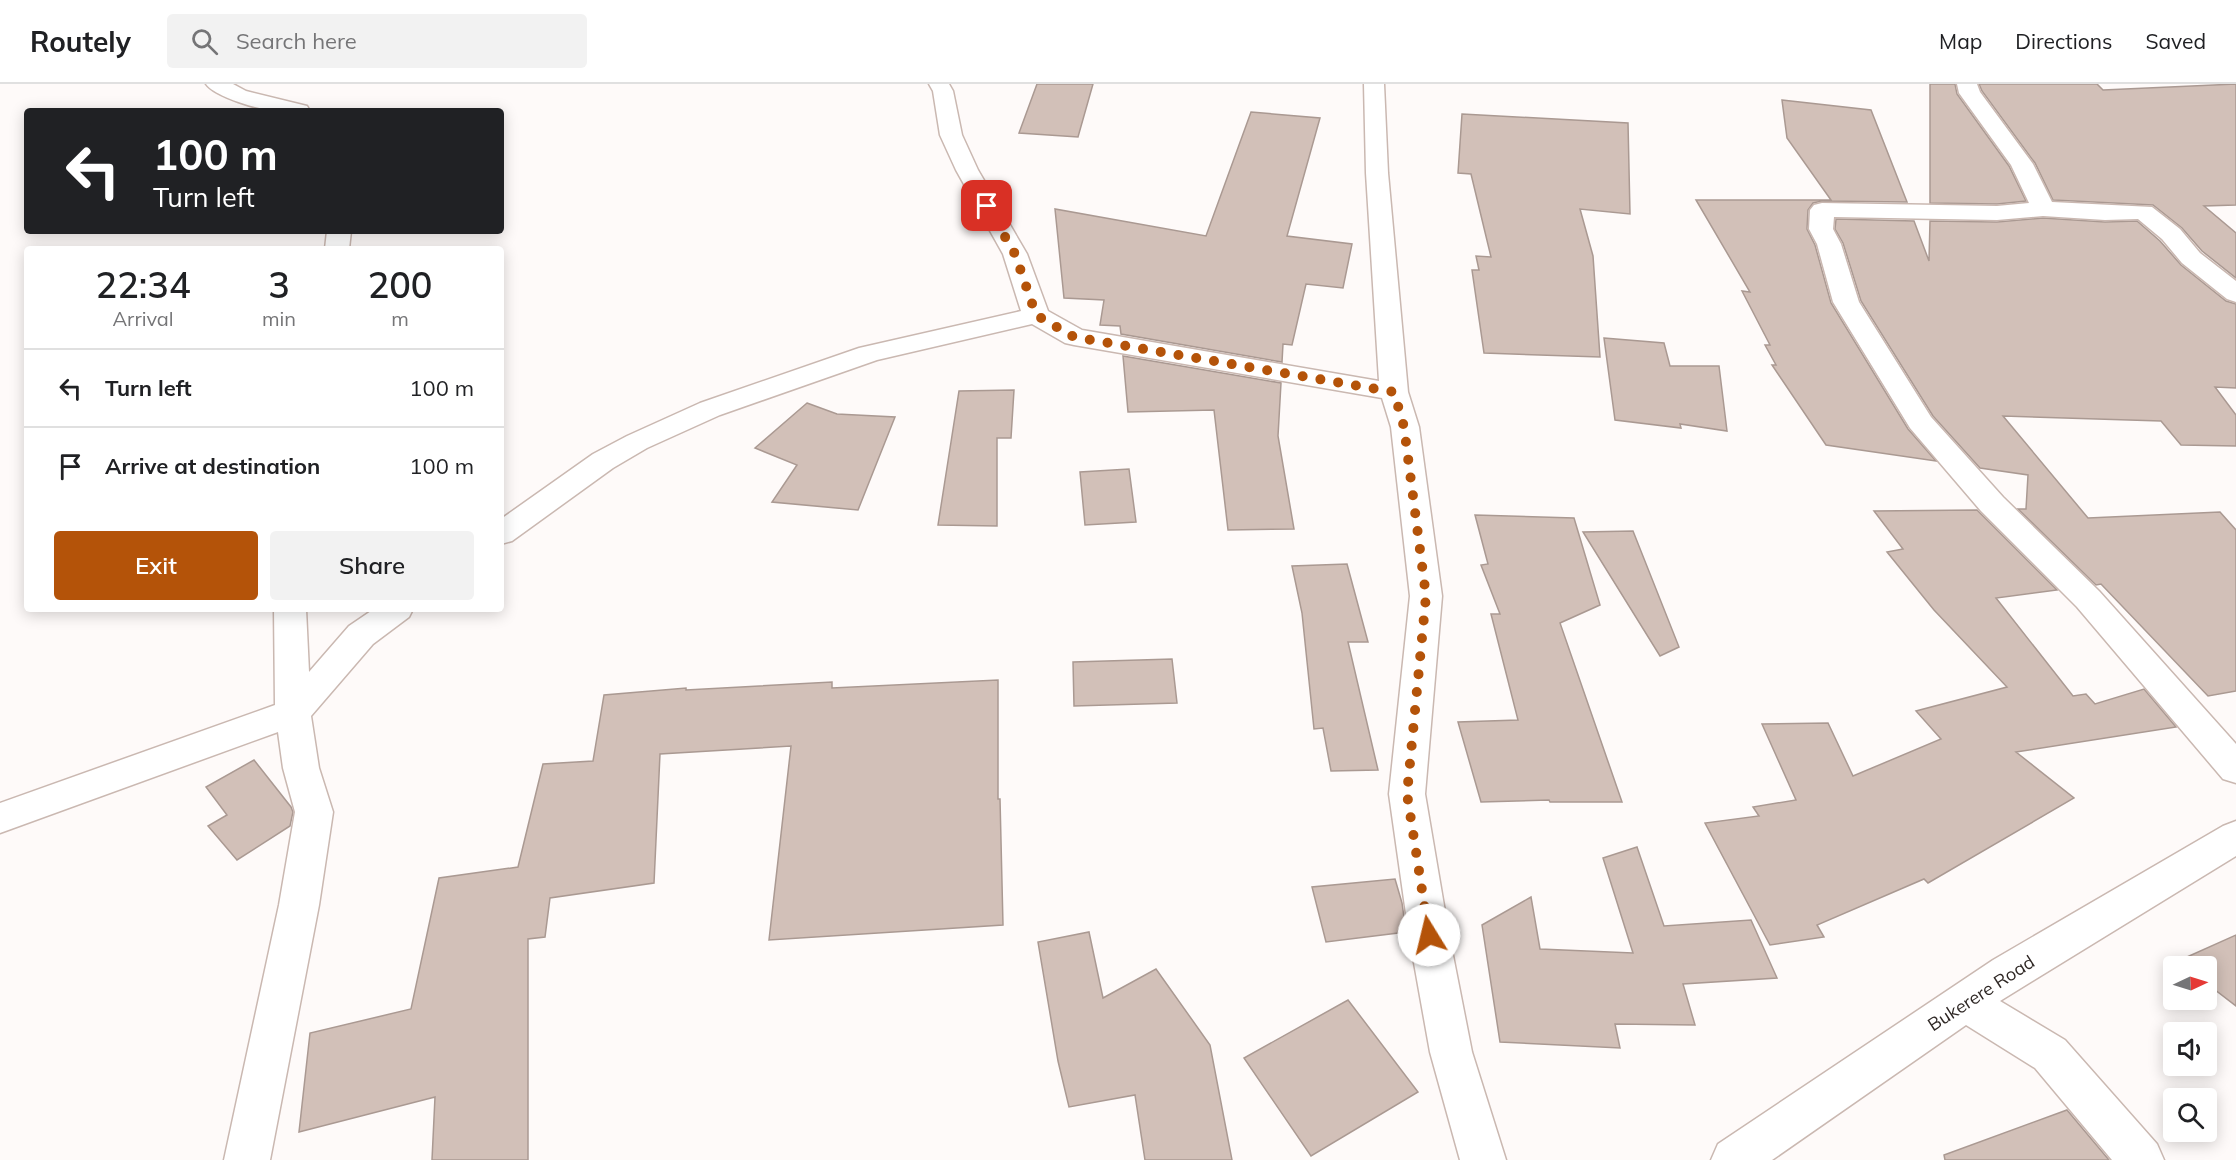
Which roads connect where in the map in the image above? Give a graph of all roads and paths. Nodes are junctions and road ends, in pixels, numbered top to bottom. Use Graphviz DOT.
graph roads {
  1 [pos="216,84"];
  2 [pos="939,84"];
  3 [pos="1374,84"];
  4 [pos="1967,84"];
  5 [pos="288,108"];
  6 [pos="2043,208"];
  7 [pos="2236,294"];
  8 [pos="1036,315"];
  9 [pos="1394,392"];
  10 [pos="504,532"];
  11 [pos="290,612"];
  12 [pos="393,612"];
  13 [pos="293,712"];
  14 [pos="2236,769"];
  15 [pos="0,818"];
  16 [pos="2236,837"];
  17 [pos="1966,1002"];
  18 [pos="247,1160"];
  19 [pos="1483,1160"];
  20 [pos="1734,1160"];
  21 [pos="2141,1160"];
  1 -- 5 [label="street"];
  2 -- 8 [label="street"];
  3 -- 9 [label="street"];
  4 -- 6 [label="street"];
  6 -- 7 [label="street"];
  6 -- 14 [label="street"];
  8 -- 9 [label="street"];
  8 -- 10 [label="street"];
  9 -- 19 [label="street"];
  11 -- 13 [label="street"];
  12 -- 13 [label="street"];
  13 -- 15 [label="street"];
  13 -- 18 [label="street"];
  16 -- 17 [label="street, Bukerere Road"];
  17 -- 20 [label="street, Bukerere Road"];
  17 -- 21 [label="street"];
}
